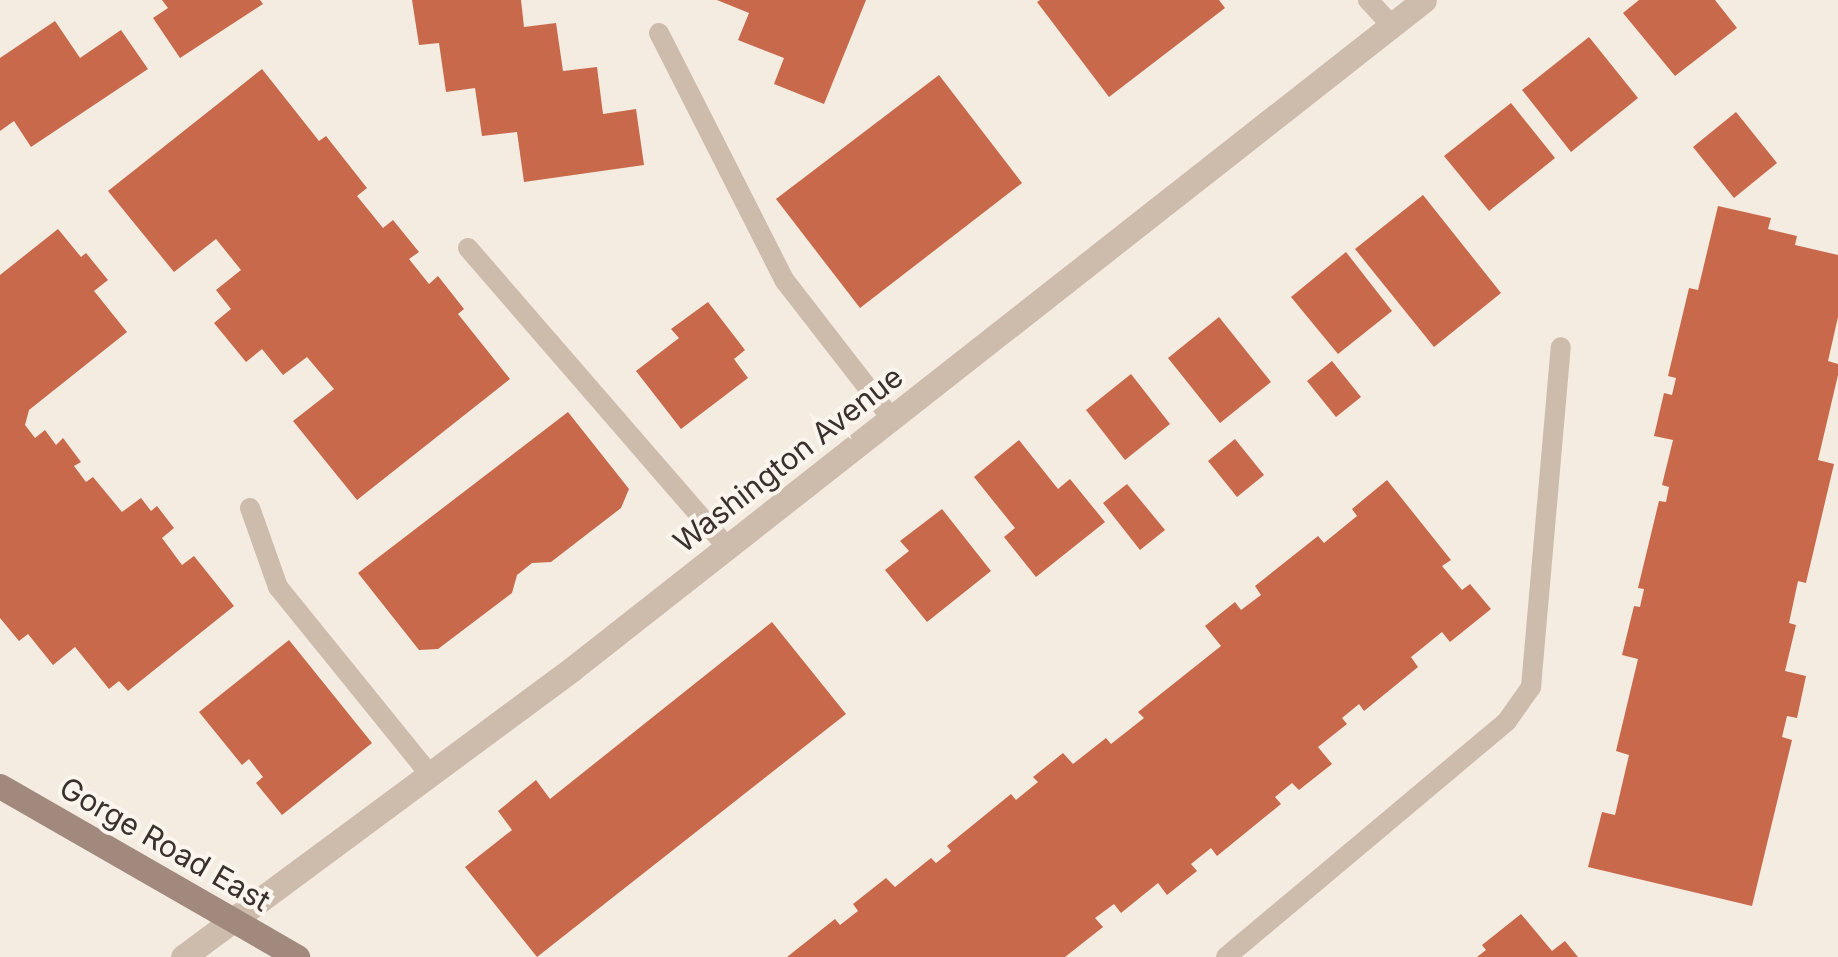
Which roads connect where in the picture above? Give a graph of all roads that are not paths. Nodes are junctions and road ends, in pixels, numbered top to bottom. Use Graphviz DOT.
graph roads {
  1 [pos="1368,0"];
  2 [pos="1424,0"];
  3 [pos="1392,26"];
  4 [pos="659,34"];
  5 [pos="468,248"];
  6 [pos="1561,347"];
  7 [pos="892,419"];
  8 [pos="250,508"];
  9 [pos="727,547"];
  10 [pos="431,776"];
  11 [pos="0,786"];
  12 [pos="232,921"];
  13 [pos="183,957"];
  14 [pos="297,957"];
  15 [pos="1226,957"];
  1 -- 3 [label="lane"];
  2 -- 3 [label="street, Washington Avenue"];
  3 -- 7 [label="street, Washington Avenue"];
  4 -- 7 [label="lane"];
  5 -- 9 [label="lane"];
  6 -- 15 [label="lane"];
  7 -- 9 [label="street, Washington Avenue"];
  8 -- 10 [label="lane"];
  9 -- 10 [label="street, Washington Avenue"];
  10 -- 12 [label="street, Washington Avenue"];
  11 -- 12 [label="main road, Gorge Road East"];
  12 -- 13 [label="street, Washington Avenue"];
  12 -- 14 [label="main road, Gorge Road East"];
}
